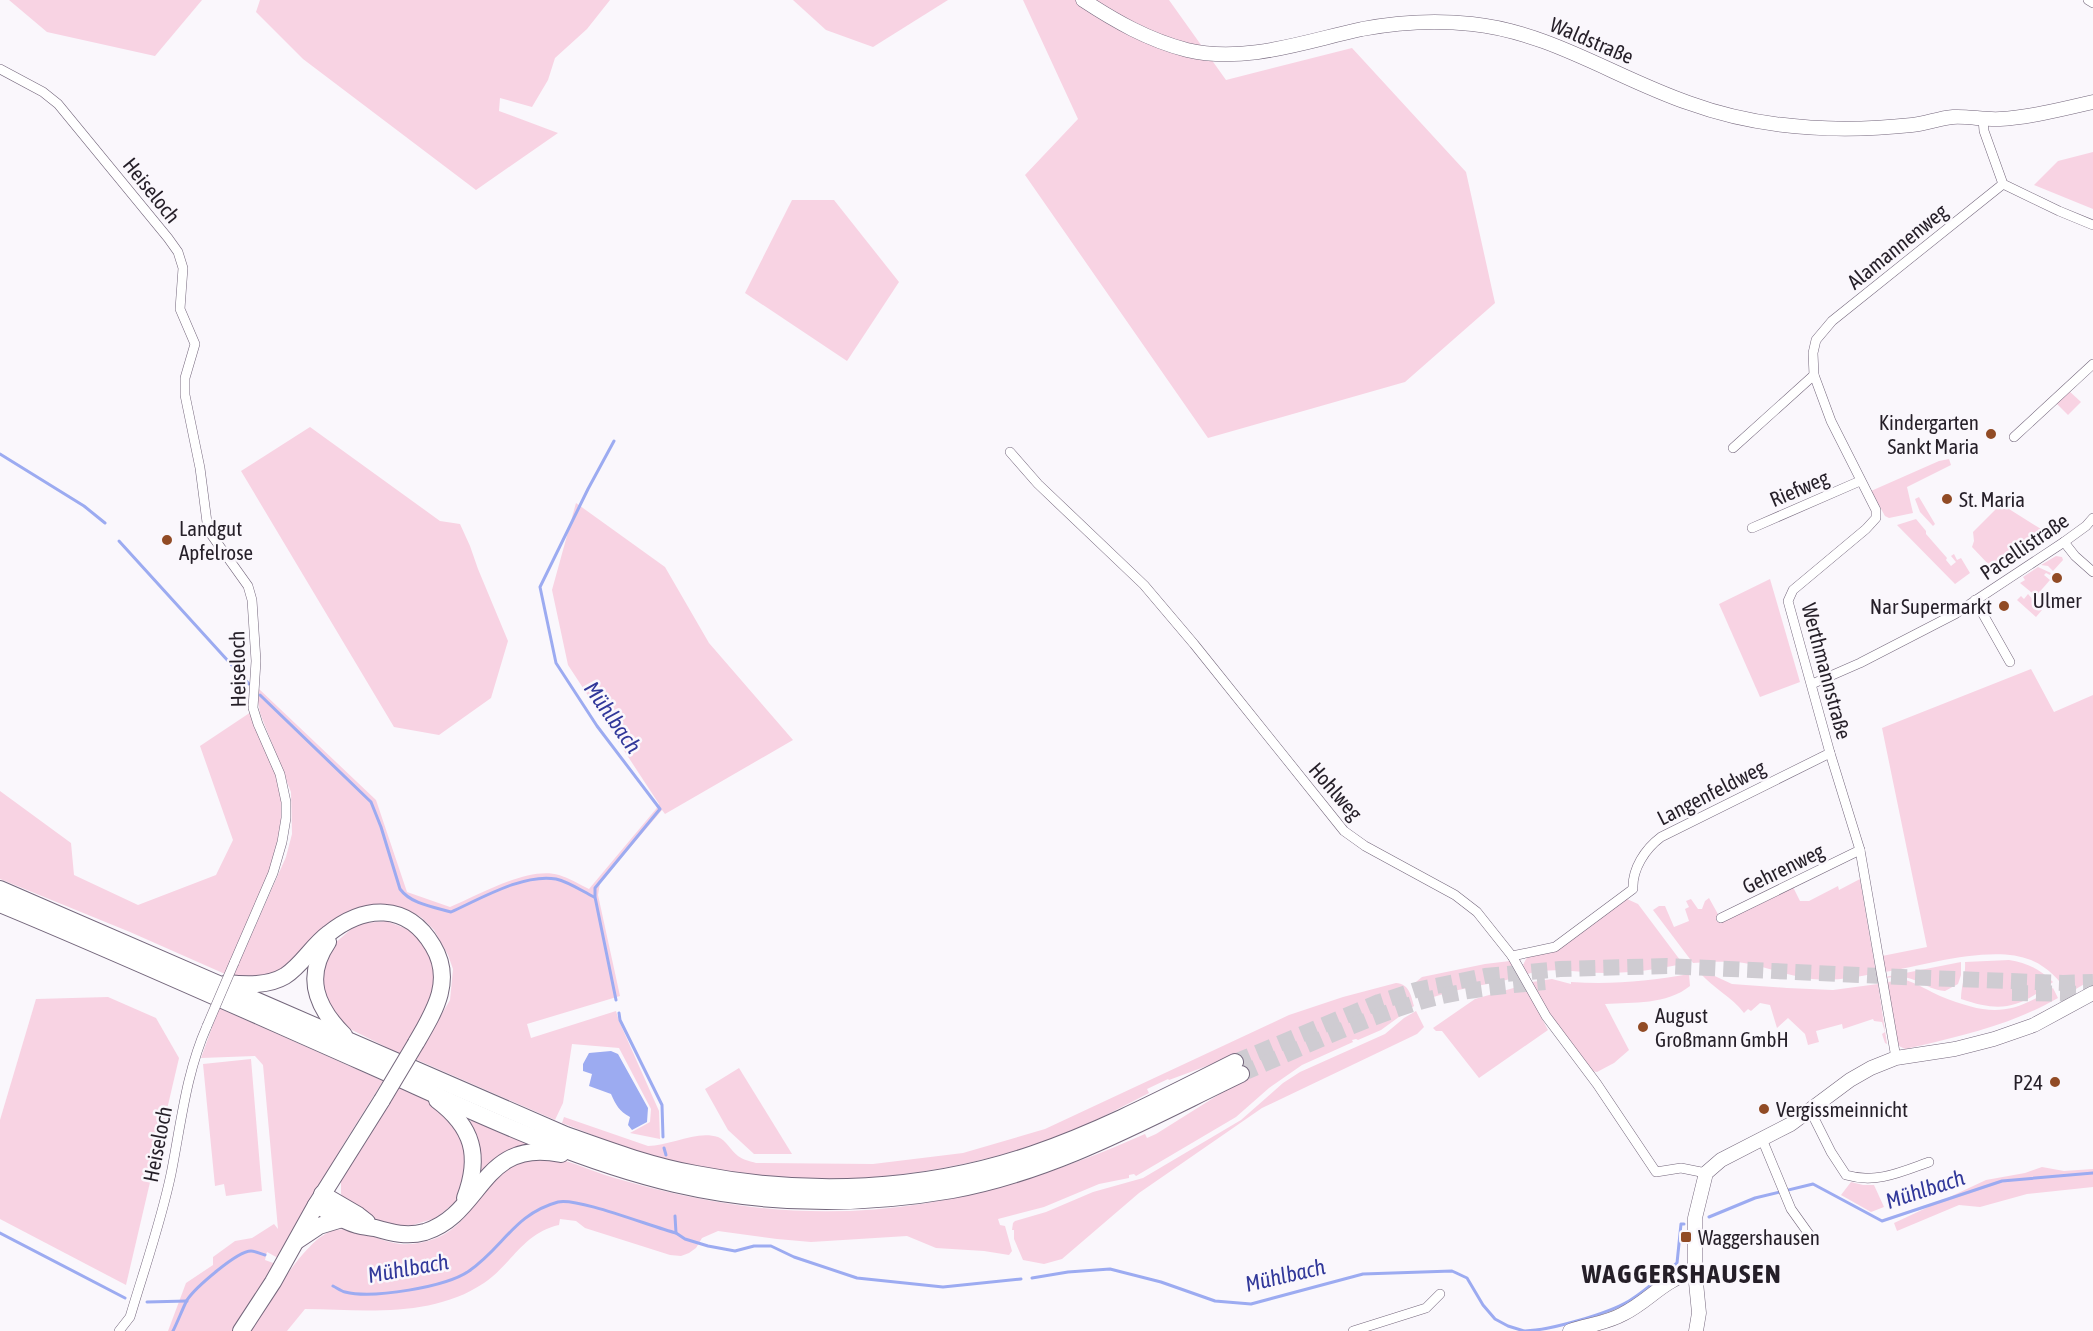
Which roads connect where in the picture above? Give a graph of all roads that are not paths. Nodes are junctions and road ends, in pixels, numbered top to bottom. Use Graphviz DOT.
graph roads {
  1 [pos="1083,0"];
  2 [pos="2088,0"];
  3 [pos="2093,3"];
  4 [pos="0,69"];
  5 [pos="2093,102"];
  6 [pos="1983,119"];
  7 [pos="2003,184"];
  8 [pos="2093,225"];
  9 [pos="1816,340"];
  10 [pos="2093,364"];
  11 [pos="1814,375"];
  12 [pos="2014,437"];
  13 [pos="1733,448"];
  14 [pos="1010,452"];
  15 [pos="1860,481"];
  16 [pos="2093,518"];
  17 [pos="1752,528"];
  18 [pos="2064,542"];
  19 [pos="2093,572"];
  20 [pos="1975,600"];
  21 [pos="2010,662"];
  22 [pos="1812,684"];
  23 [pos="1830,753"];
  24 [pos="1860,850"];
  25 [pos="0,889"];
  26 [pos="0,904"];
  27 [pos="1721,918"];
  28 [pos="347,921"];
  29 [pos="1512,956"];
  30 [pos="215,982"];
  31 [pos="2093,993"];
  32 [pos="352,1043"];
  33 [pos="1896,1058"];
  34 [pos="420,1087"];
  35 [pos="1810,1110"];
  36 [pos="1762,1139"];
  37 [pos="1929,1162"];
  38 [pos="603,1163"];
  39 [pos="1706,1173"];
  40 [pos="319,1200"];
  41 [pos="462,1205"];
  42 [pos="342,1220"];
  43 [pos="375,1228"];
  44 [pos="1811,1237"];
  45 [pos="295,1243"];
  46 [pos="1695,1272"];
  47 [pos="1440,1294"];
  48 [pos="118,1331"];
  49 [pos="241,1331"];
  50 [pos="1353,1331"];
  51 [pos="1570,1331"];
  52 [pos="1696,1331"];
  1 -- 6 [label="street, Waldstraße"];
  2 -- 3 [label="street"];
  4 -- 48 [label="street, Heiseloch, bridge"];
  5 -- 6 [label="street, Waldstraße"];
  6 -- 7 [label="street"];
  7 -- 8 [label="street"];
  7 -- 9 [label="street, Alamannenweg"];
  9 -- 11 [label="street, Werthmannstraße"];
  10 -- 12 [label="street"];
  11 -- 13 [label="street"];
  11 -- 15 [label="street, Werthmannstraße"];
  14 -- 29 [label="street, Hohlweg"];
  15 -- 17 [label="street, Riefweg"];
  15 -- 22 [label="street, Werthmannstraße"];
  16 -- 18 [label="street, Pacellistraße"];
  18 -- 19 [label="street"];
  18 -- 20 [label="street, Pacellistraße"];
  20 -- 21 [label="street"];
  20 -- 22 [label="street, Pacellistraße"];
  22 -- 23 [label="street, Werthmannstraße"];
  23 -- 24 [label="street, Werthmannstraße"];
  23 -- 29 [label="street, Langenfeldweg"];
  24 -- 27 [label="street, Gehrenweg"];
  24 -- 33 [label="street, Werthmannstraße"];
  25 -- 30 [label="highway"];
  26 -- 34 [label="highway"];
  28 -- 30 [label="highway"];
  28 -- 32 [label="highway"];
  28 -- 40 [label="highway, bridge"];
  29 -- 39 [label="street, Hohlweg"];
  30 -- 32 [label="highway"];
  31 -- 33 [label="street"];
  32 -- 38 [label="highway"];
  33 -- 35 [label="street"];
  34 -- 38 [label="highway"];
  34 -- 41 [label="highway"];
  35 -- 36 [label="street"];
  35 -- 37 [label="street"];
  36 -- 39 [label="street"];
  36 -- 44 [label="street"];
  38 -- 41 [label="highway"];
  39 -- 46 [label="street"];
  40 -- 42 [label="highway"];
  40 -- 43 [label="highway"];
  40 -- 45 [label="highway"];
  41 -- 43 [label="highway"];
  42 -- 43 [label="highway"];
  42 -- 45 [label="highway"];
  45 -- 49 [label="highway"];
  46 -- 51 [label="street"];
  46 -- 52 [label="street"];
  47 -- 50 [label="street"];
}
